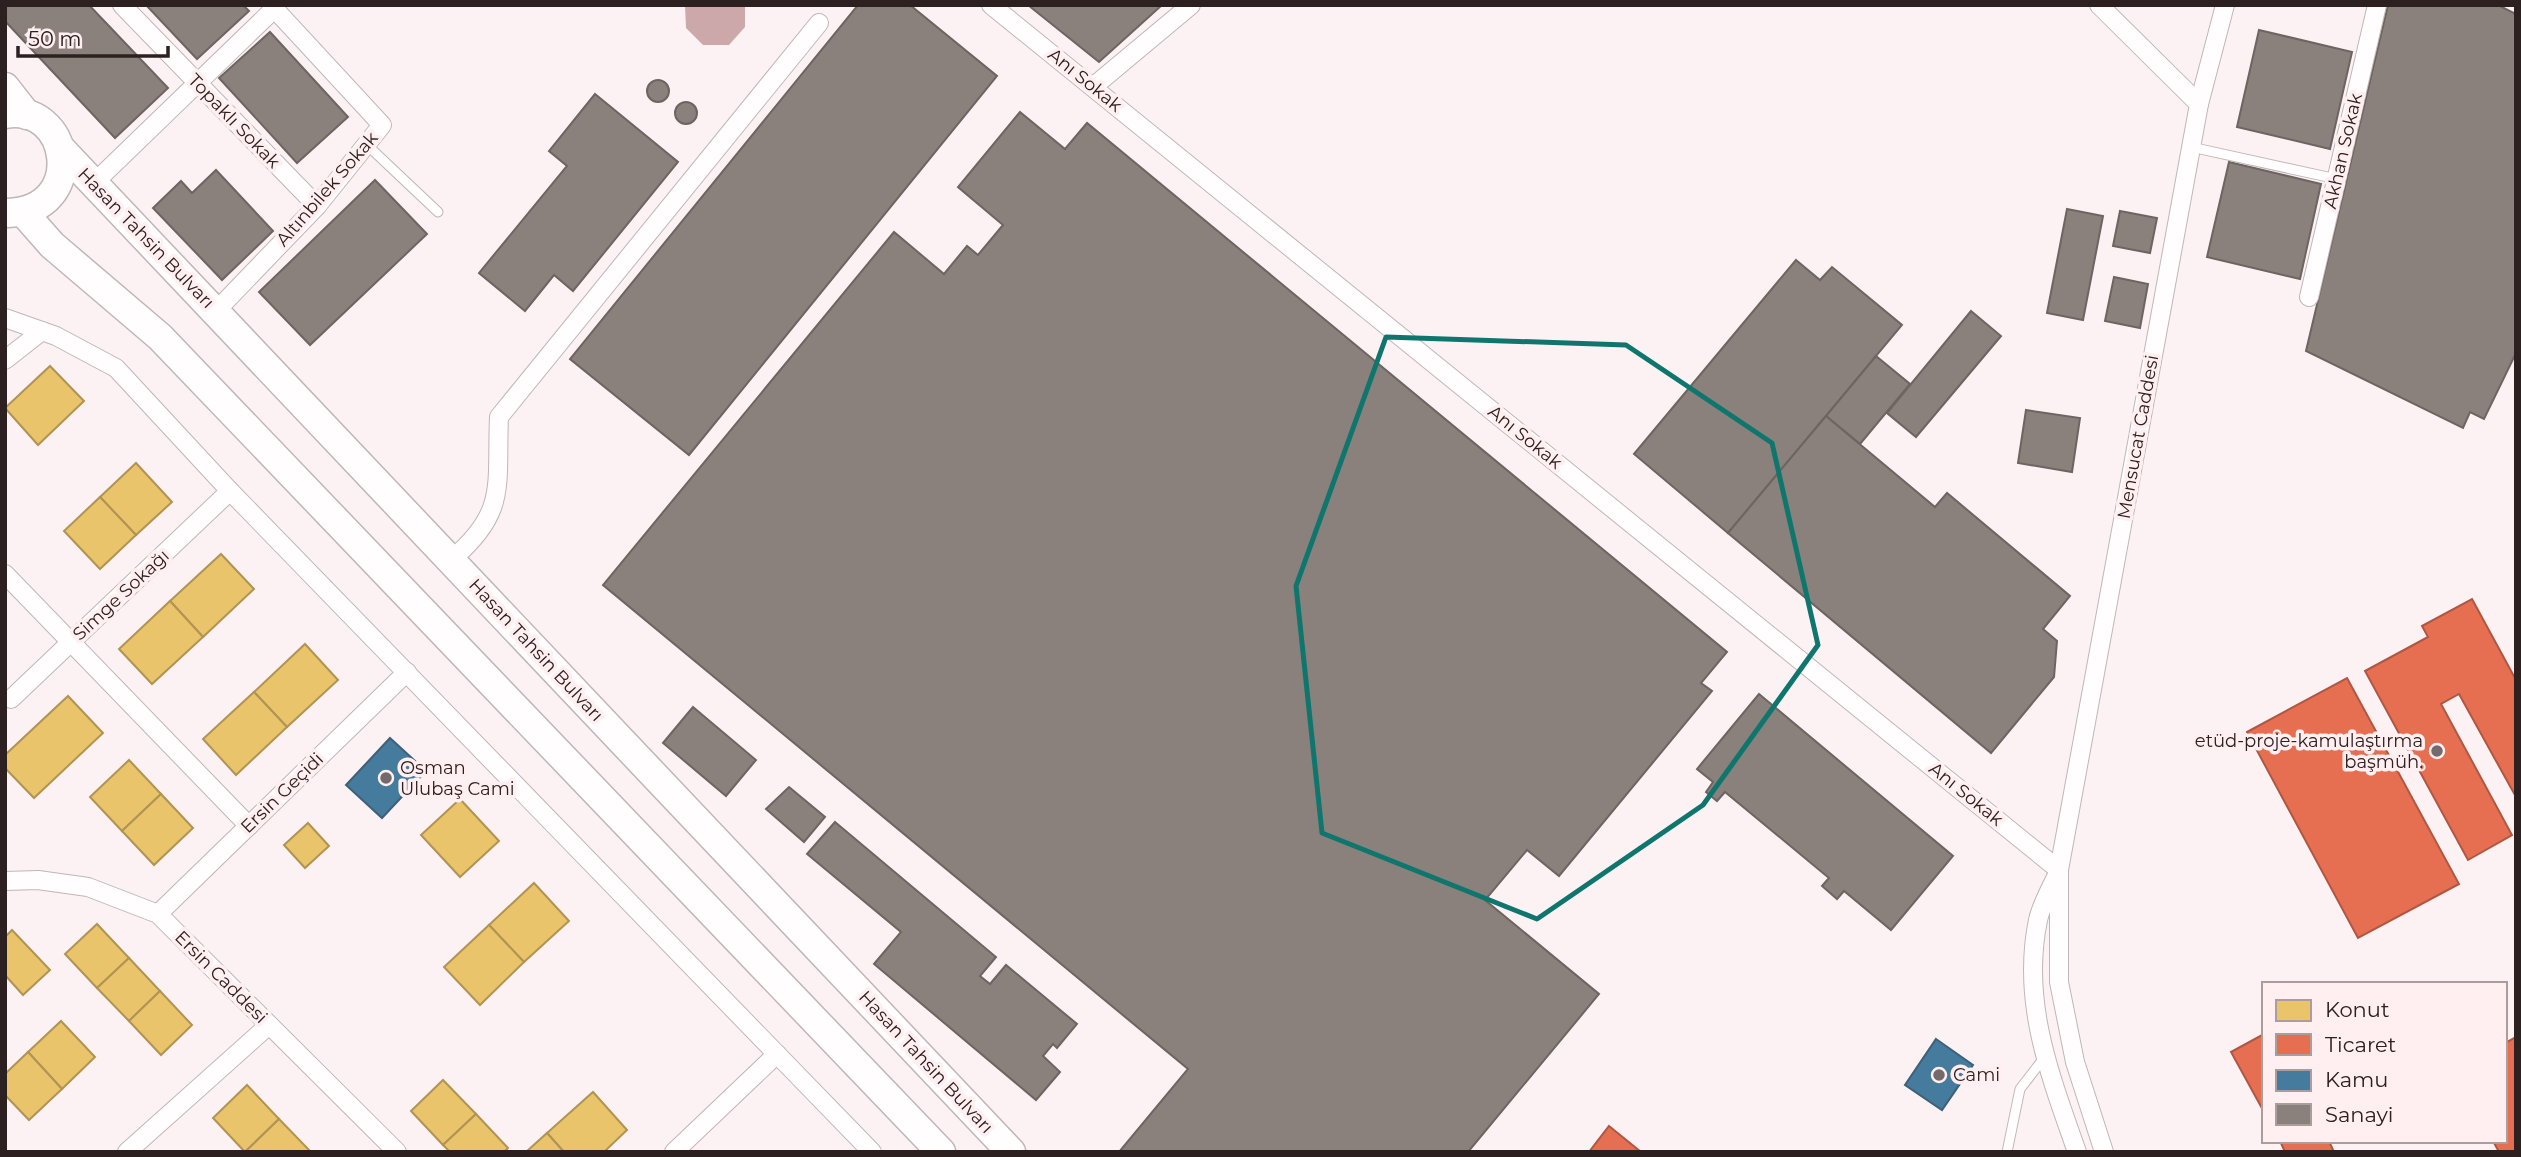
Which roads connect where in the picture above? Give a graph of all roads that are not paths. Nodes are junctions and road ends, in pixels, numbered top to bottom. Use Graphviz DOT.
graph roads {
  1 [pos="122,5"];
  2 [pos="991,5"];
  3 [pos="1191,5"];
  4 [pos="2099,5"];
  5 [pos="2225,5"];
  6 [pos="2377,5"];
  7 [pos="273,7"];
  8 [pos="819,23"];
  9 [pos="197,83"];
  10 [pos="1094,86"];
  11 [pos="5,88"];
  12 [pos="2199,104"];
  13 [pos="16,114"];
  14 [pos="366,144"];
  15 [pos="2191,147"];
  16 [pos="61,149"];
  17 [pos="2337,179"];
  18 [pos="93,183"];
  19 [pos="317,206"];
  20 [pos="14,212"];
  21 [pos="438,212"];
  22 [pos="2309,297"];
  23 [pos="216,311"];
  24 [pos="5,318"];
  25 [pos="42,331"];
  26 [pos="5,360"];
  27 [pos="230,491"];
  28 [pos="451,560"];
  29 [pos="5,574"];
  30 [pos="71,642"];
  31 [pos="407,672"];
  32 [pos="11,699"];
  33 [pos="249,826"];
  34 [pos="2059,870"];
  35 [pos="5,881"];
  36 [pos="158,914"];
  37 [pos="269,1025"];
  38 [pos="777,1054"];
  39 [pos="2044,1059"];
  40 [pos="127,1152"];
  41 [pos="397,1152"];
  42 [pos="674,1152"];
  43 [pos="872,1152"];
  44 [pos="941,1152"];
  45 [pos="1011,1152"];
  46 [pos="2007,1152"];
  47 [pos="2077,1152"];
  48 [pos="2104,1152"];
  1 -- 9 [label="street, Topaklı Sokak"];
  2 -- 10 [label="street, Anı Sokak"];
  3 -- 10 [label="street"];
  4 -- 12 [label="street"];
  5 -- 12 [label="street, Mensucat Caddesi"];
  6 -- 17 [label="street, Akhan Sokak"];
  7 -- 9 [label="street"];
  7 -- 14 [label="street, Altınbilek Sokak"];
  8 -- 28 [label="street"];
  9 -- 18 [label="street"];
  9 -- 19 [label="street, Topaklı Sokak"];
  10 -- 34 [label="street, Anı Sokak"];
  11 -- 13 [label="main road"];
  12 -- 15 [label="street, Mensucat Caddesi"];
  13 -- 16 [label="main road, Hasan Tahsin Bulvarı"];
  14 -- 19 [label="street, Altınbilek Sokak"];
  14 -- 21 [label="lane"];
  15 -- 17 [label="lane"];
  15 -- 34 [label="street, Mensucat Caddesi"];
  16 -- 18 [label="main road, Hasan Tahsin Bulvarı"];
  16 -- 20 [label="main road"];
  17 -- 22 [label="street, Akhan Sokak"];
  18 -- 23 [label="main road, Hasan Tahsin Bulvarı"];
  19 -- 23 [label="street, Altınbilek Sokak"];
  20 -- 44 [label="main road"];
  23 -- 28 [label="main road, Hasan Tahsin Bulvarı"];
  24 -- 25 [label="street"];
  25 -- 26 [label="street"];
  25 -- 27 [label="street"];
  27 -- 30 [label="street, Simge Sokağı"];
  27 -- 31 [label="street"];
  28 -- 45 [label="main road, Hasan Tahsin Bulvarı"];
  29 -- 30 [label="street"];
  30 -- 32 [label="street, Simge Sokağı"];
  30 -- 33 [label="street"];
  31 -- 33 [label="street, Ersin Geçidi"];
  31 -- 38 [label="street"];
  33 -- 36 [label="street, Ersin Geçidi"];
  34 -- 39 [label="street, Mensucat Caddesi"];
  34 -- 48 [label="street, Mensucat Caddesi"];
  35 -- 36 [label="street, Ersin Caddesi"];
  36 -- 37 [label="street, Ersin Caddesi"];
  37 -- 40 [label="street"];
  37 -- 41 [label="street, Ersin Caddesi"];
  38 -- 42 [label="street"];
  38 -- 43 [label="street"];
  39 -- 46 [label="lane"];
  39 -- 47 [label="street, Mensucat Caddesi"];
}
